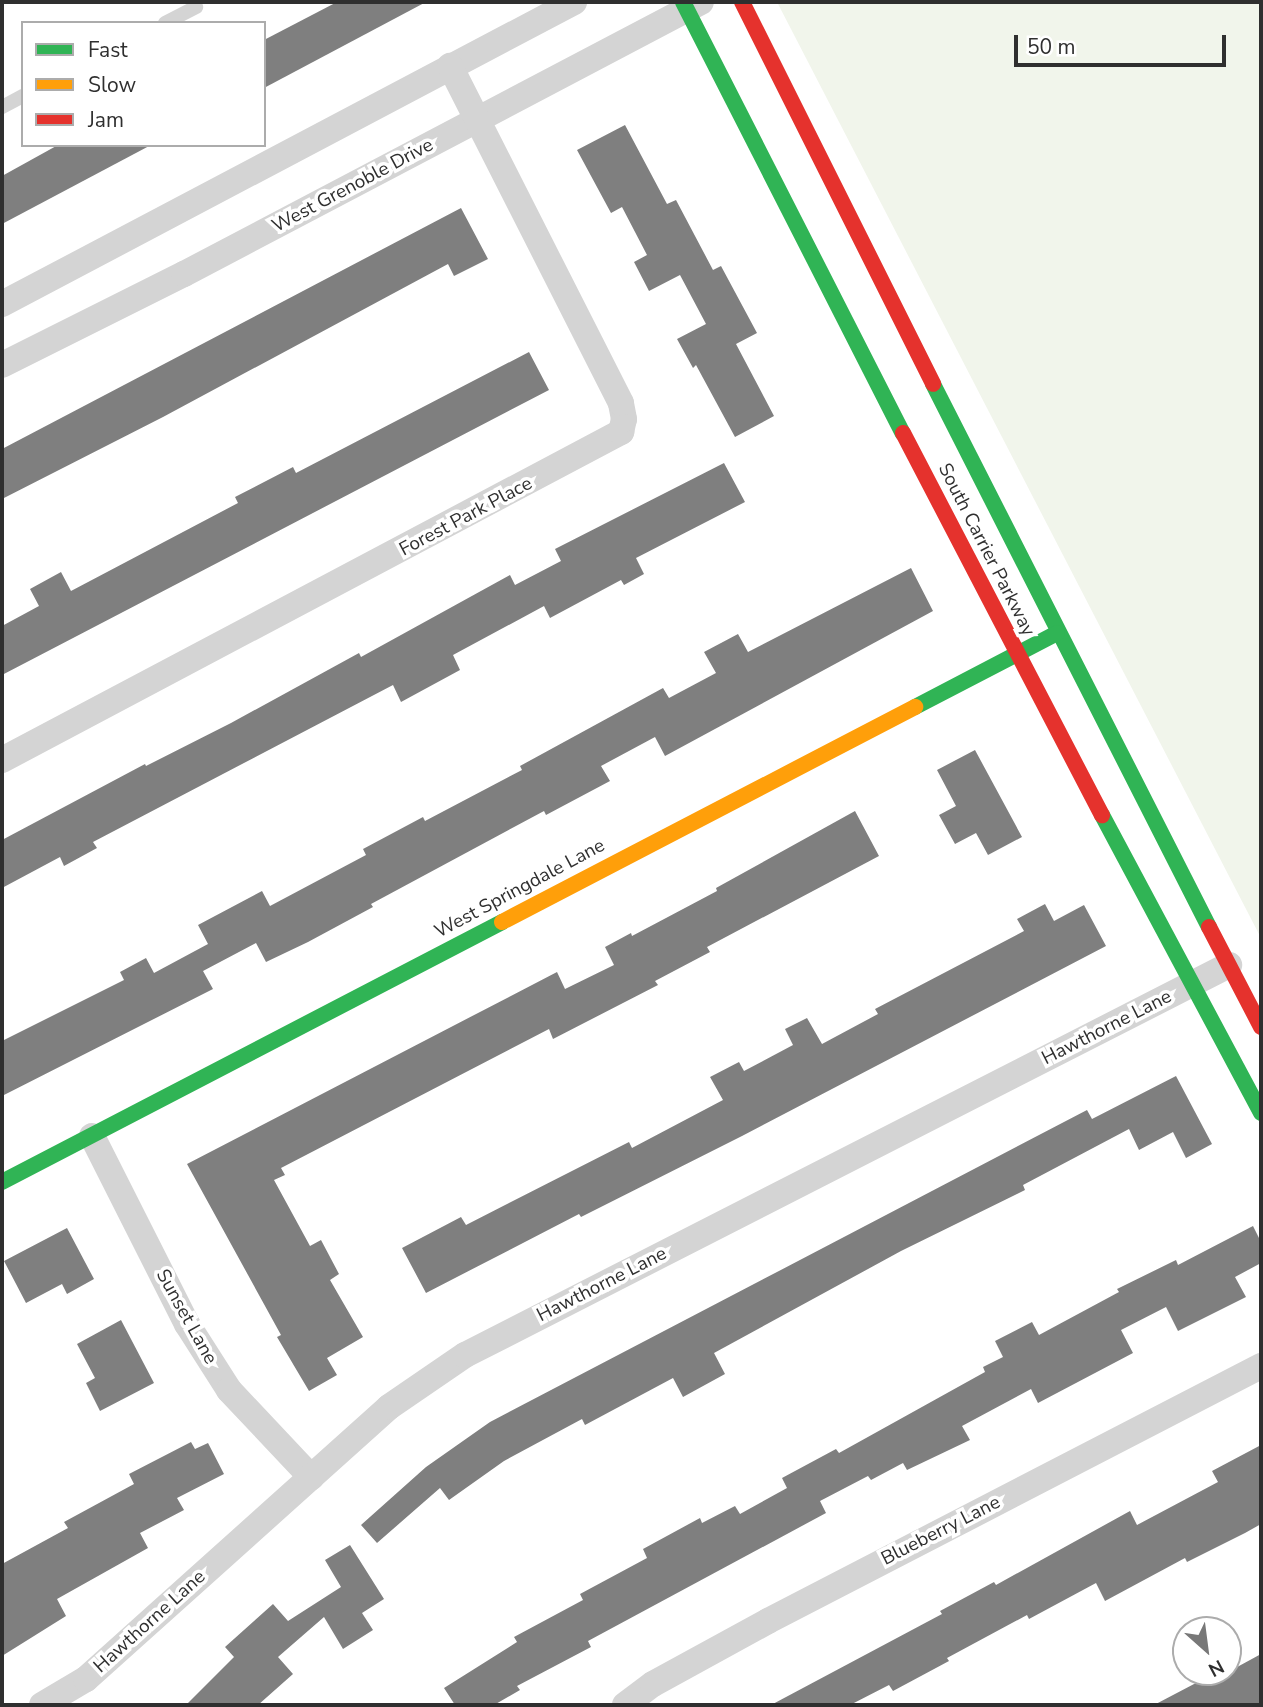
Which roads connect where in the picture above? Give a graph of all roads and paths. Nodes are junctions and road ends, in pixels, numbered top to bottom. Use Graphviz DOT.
graph roads {
  1 [pos="573,2"];
  2 [pos="742,2"];
  3 [pos="198,4"];
  4 [pos="690,4"];
  5 [pos="168,21"];
  6 [pos="450,66"];
  7 [pos="21,97"];
  8 [pos="2,107"];
  9 [pos="480,120"];
  10 [pos="2,304"];
  11 [pos="2,365"];
  12 [pos="1057,633"];
  13 [pos="1016,654"];
  14 [pos="2,760"];
  15 [pos="1228,965"];
  16 [pos="1194,984"];
  17 [pos="1261,1027"];
  18 [pos="1261,1113"];
  19 [pos="92,1136"];
  20 [pos="2,1182"];
  21 [pos="1261,1366"];
  22 [pos="311,1477"];
  23 [pos="42,1705"];
  24 [pos="625,1705"];
  1 -- 6 [label="street"];
  2 -- 12 [label="main road, South Carrier Parkway"];
  3 -- 5 [label="lane"];
  4 -- 9 [label="street, West Grenoble Drive"];
  4 -- 13 [label="main road, South Carrier Parkway"];
  6 -- 9 [label="street"];
  6 -- 10 [label="street"];
  7 -- 8 [label="lane"];
  9 -- 11 [label="street, West Grenoble Drive"];
  9 -- 14 [label="street, Forest Park Place"];
  12 -- 13 [label="main road, West Springdale Lane"];
  12 -- 15 [label="main road, South Carrier Parkway"];
  13 -- 16 [label="main road, South Carrier Parkway"];
  13 -- 19 [label="main road, West Springdale Lane"];
  15 -- 16 [label="street, Hawthorne Lane"];
  15 -- 17 [label="main road, South Carrier Parkway"];
  16 -- 18 [label="main road, South Carrier Parkway"];
  16 -- 22 [label="street, Hawthorne Lane"];
  19 -- 20 [label="main road, West Springdale Lane"];
  19 -- 22 [label="street, Sunset Lane"];
  21 -- 24 [label="street, Blueberry Lane"];
  22 -- 23 [label="street, Hawthorne Lane"];
}
